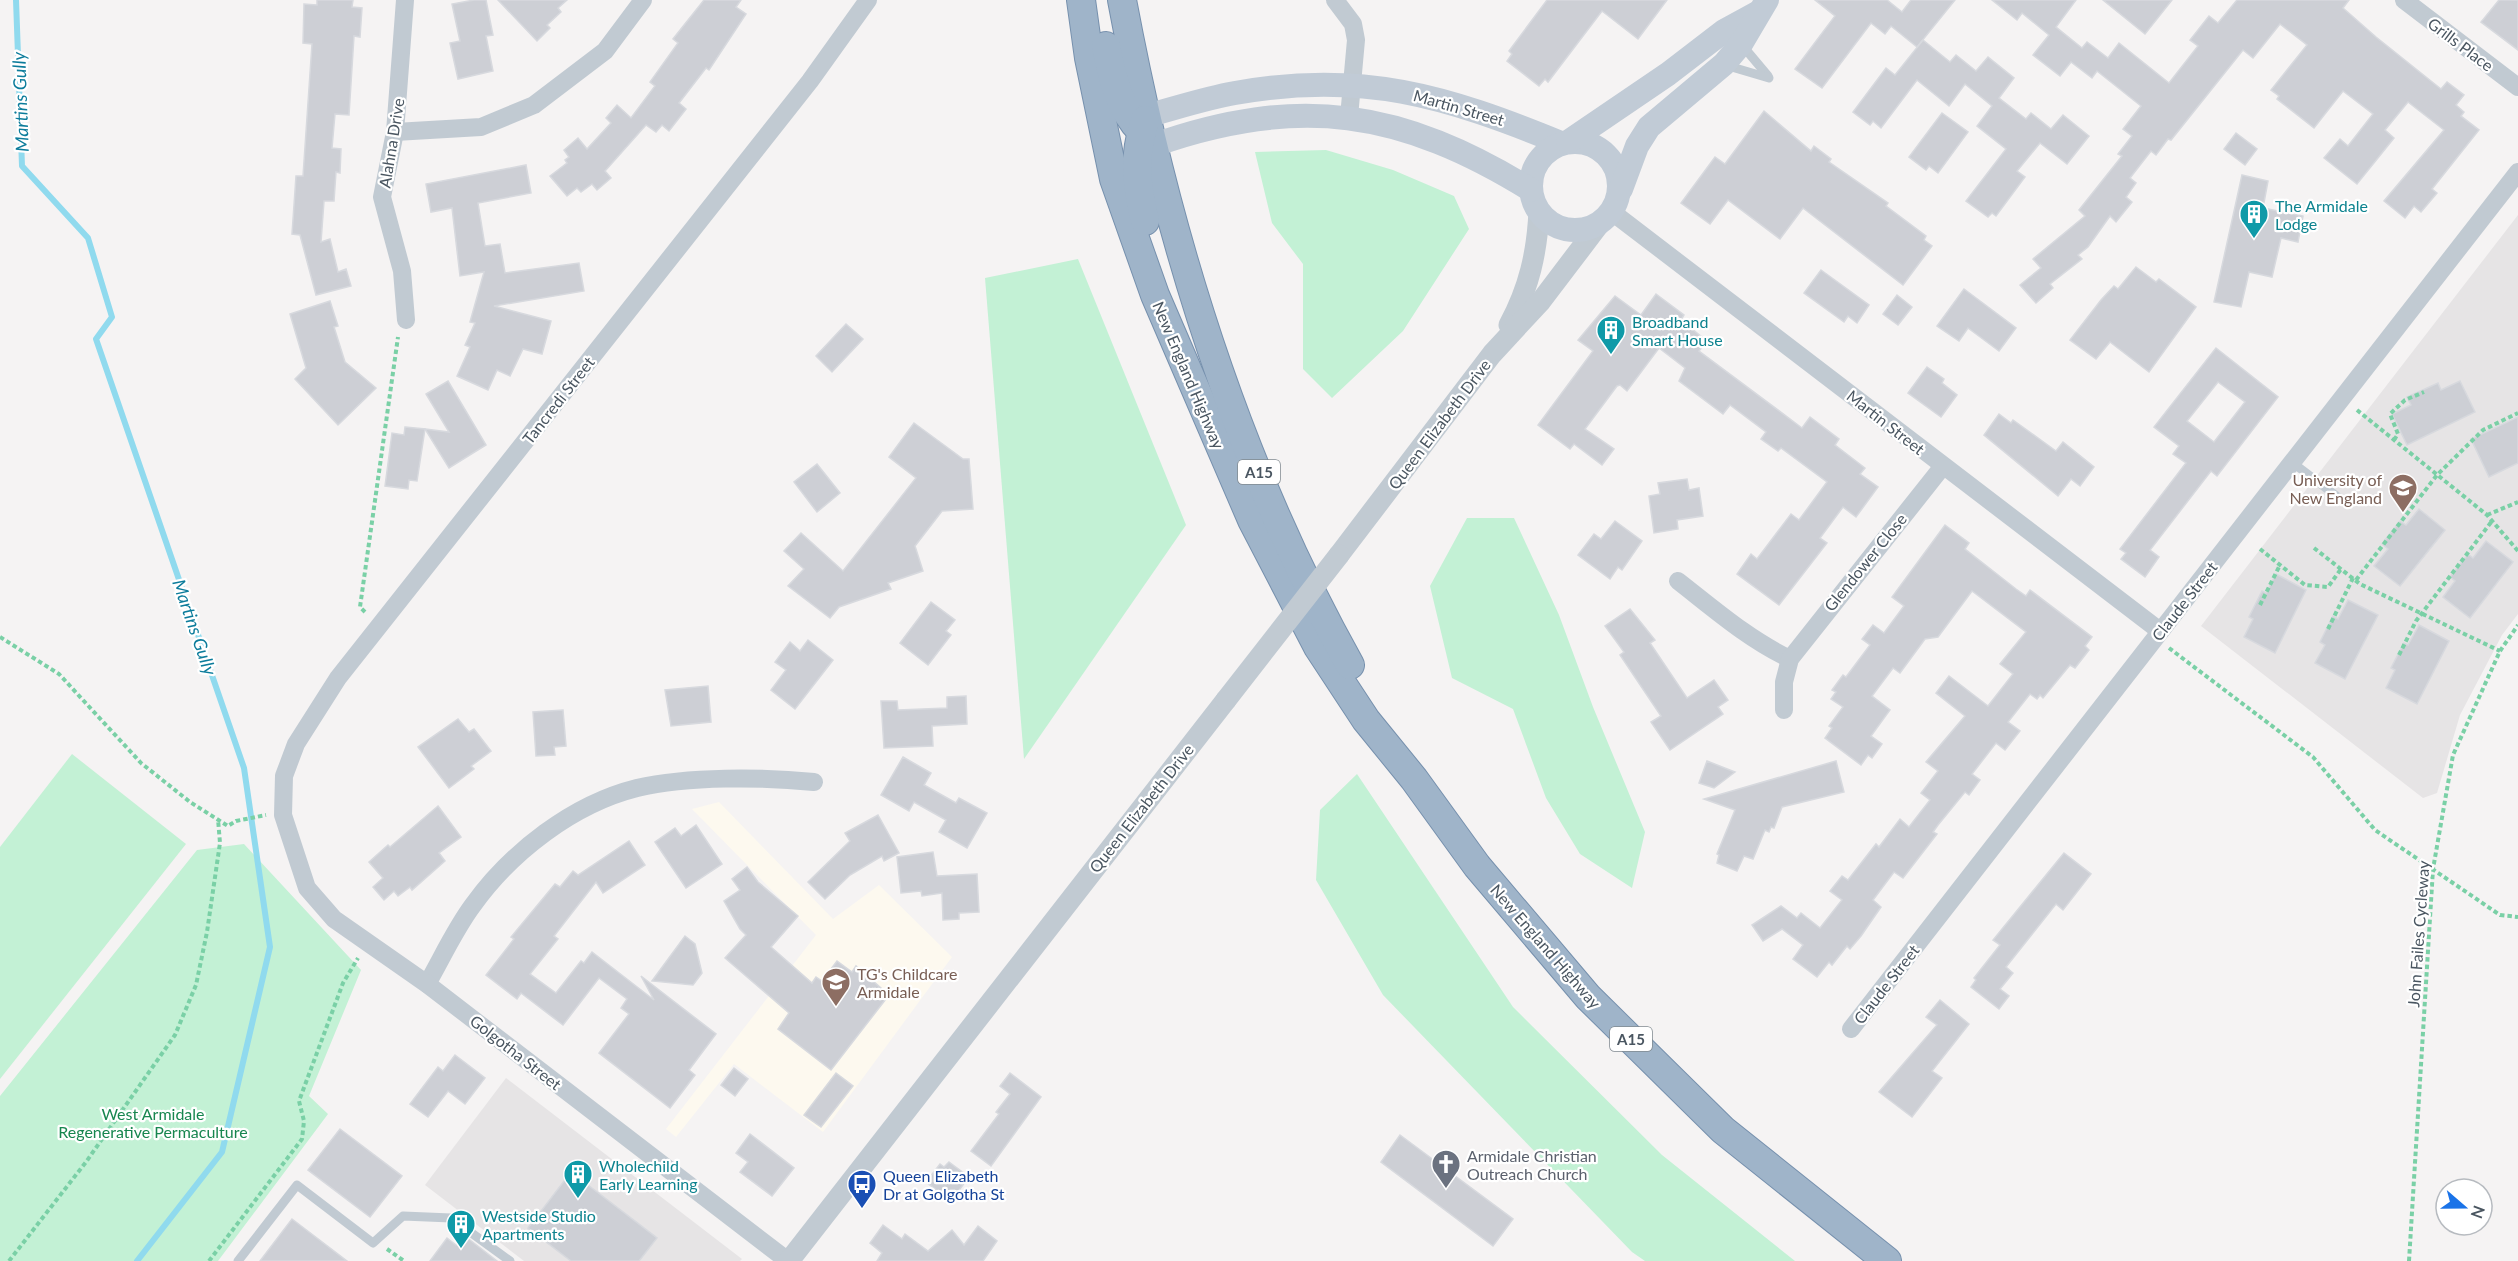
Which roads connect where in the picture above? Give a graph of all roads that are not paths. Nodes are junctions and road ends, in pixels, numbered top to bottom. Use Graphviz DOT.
graph roads {
  1 [pos="405,0"];
  2 [pos="643,0"];
  3 [pos="868,0"];
  4 [pos="1081,0"];
  5 [pos="1097,0"];
  6 [pos="1122,0"];
  7 [pos="1335,0"];
  8 [pos="2404,0"];
  9 [pos="1762,7"];
  10 [pos="1741,44"];
  11 [pos="1724,64"];
  12 [pos="1353,84"];
  13 [pos="2518,87"];
  14 [pos="1349,117"];
  15 [pos="1147,131"];
  16 [pos="395,132"];
  17 [pos="1565,142"];
  18 [pos="2518,172"];
  19 [pos="1535,200"];
  20 [pos="1611,209"];
  21 [pos="1155,295"];
  22 [pos="406,320"];
  23 [pos="1492,354"];
  24 [pos="2293,463"];
  25 [pos="1943,466"];
  26 [pos="2347,504"];
  27 [pos="1678,581"];
  28 [pos="2160,631"];
  29 [pos="1790,659"];
  30 [pos="1784,710"];
  31 [pos="1414,779"];
  32 [pos="814,782"];
  33 [pos="283,815"];
  34 [pos="427,984"];
  35 [pos="1851,1029"];
  36 [pos="238,1261"];
  37 [pos="510,1261"];
  38 [pos="788,1261"];
  39 [pos="1887,1261"];
  1 -- 16 [label="street, Alahna Drive"];
  2 -- 16 [label="street"];
  3 -- 33 [label="street, Tancredi Street"];
  4 -- 21 [label="highway, New England Highway / A15"];
  5 -- 15 [label="highway"];
  6 -- 15 [label="highway, New England Highway / A15"];
  7 -- 12 [label="street"];
  8 -- 13 [label="street, Grills Place"];
  9 -- 10 [label="main road, Queen Elizabeth Drive"];
  9 -- 17 [label="main road, Queen Elizabeth Drive"];
  10 -- 11 [label="main road, Queen Elizabeth Drive"];
  10 -- 11 [label="lane"];
  11 -- 20 [label="main road, Queen Elizabeth Drive"];
  12 -- 14 [label="street"];
  12 -- 15 [label="main road, Martin Street"];
  12 -- 17 [label="main road, Martin Street"];
  14 -- 15 [label="main road"];
  14 -- 19 [label="main road"];
  15 -- 21 [label="highway"];
  15 -- 31 [label="highway, New England Highway / A15"];
  16 -- 22 [label="street, Alahna Drive"];
  17 -- 19 [label="main road"];
  17 -- 20 [label="main road"];
  18 -- 24 [label="street, Claude Street"];
  19 -- 20 [label="main road"];
  19 -- 23 [label="street, Queen Elizabeth Drive"];
  20 -- 23 [label="street, Queen Elizabeth Drive"];
  20 -- 25 [label="street, Martin Street"];
  21 -- 31 [label="highway, New England Highway / A15"];
  23 -- 38 [label="street, Queen Elizabeth Drive, bridge"];
  24 -- 26 [label="lane"];
  24 -- 28 [label="street, Claude Street"];
  25 -- 28 [label="street, Martin Street"];
  25 -- 29 [label="street, Glendower Close"];
  27 -- 29 [label="street"];
  28 -- 35 [label="street, Claude Street"];
  29 -- 30 [label="street, Glendower Close"];
  31 -- 39 [label="highway, New England Highway / A15"];
  32 -- 34 [label="street"];
  33 -- 34 [label="street, Golgotha Street"];
  34 -- 38 [label="street, Golgotha Street"];
  36 -- 37 [label="lane"];
}
